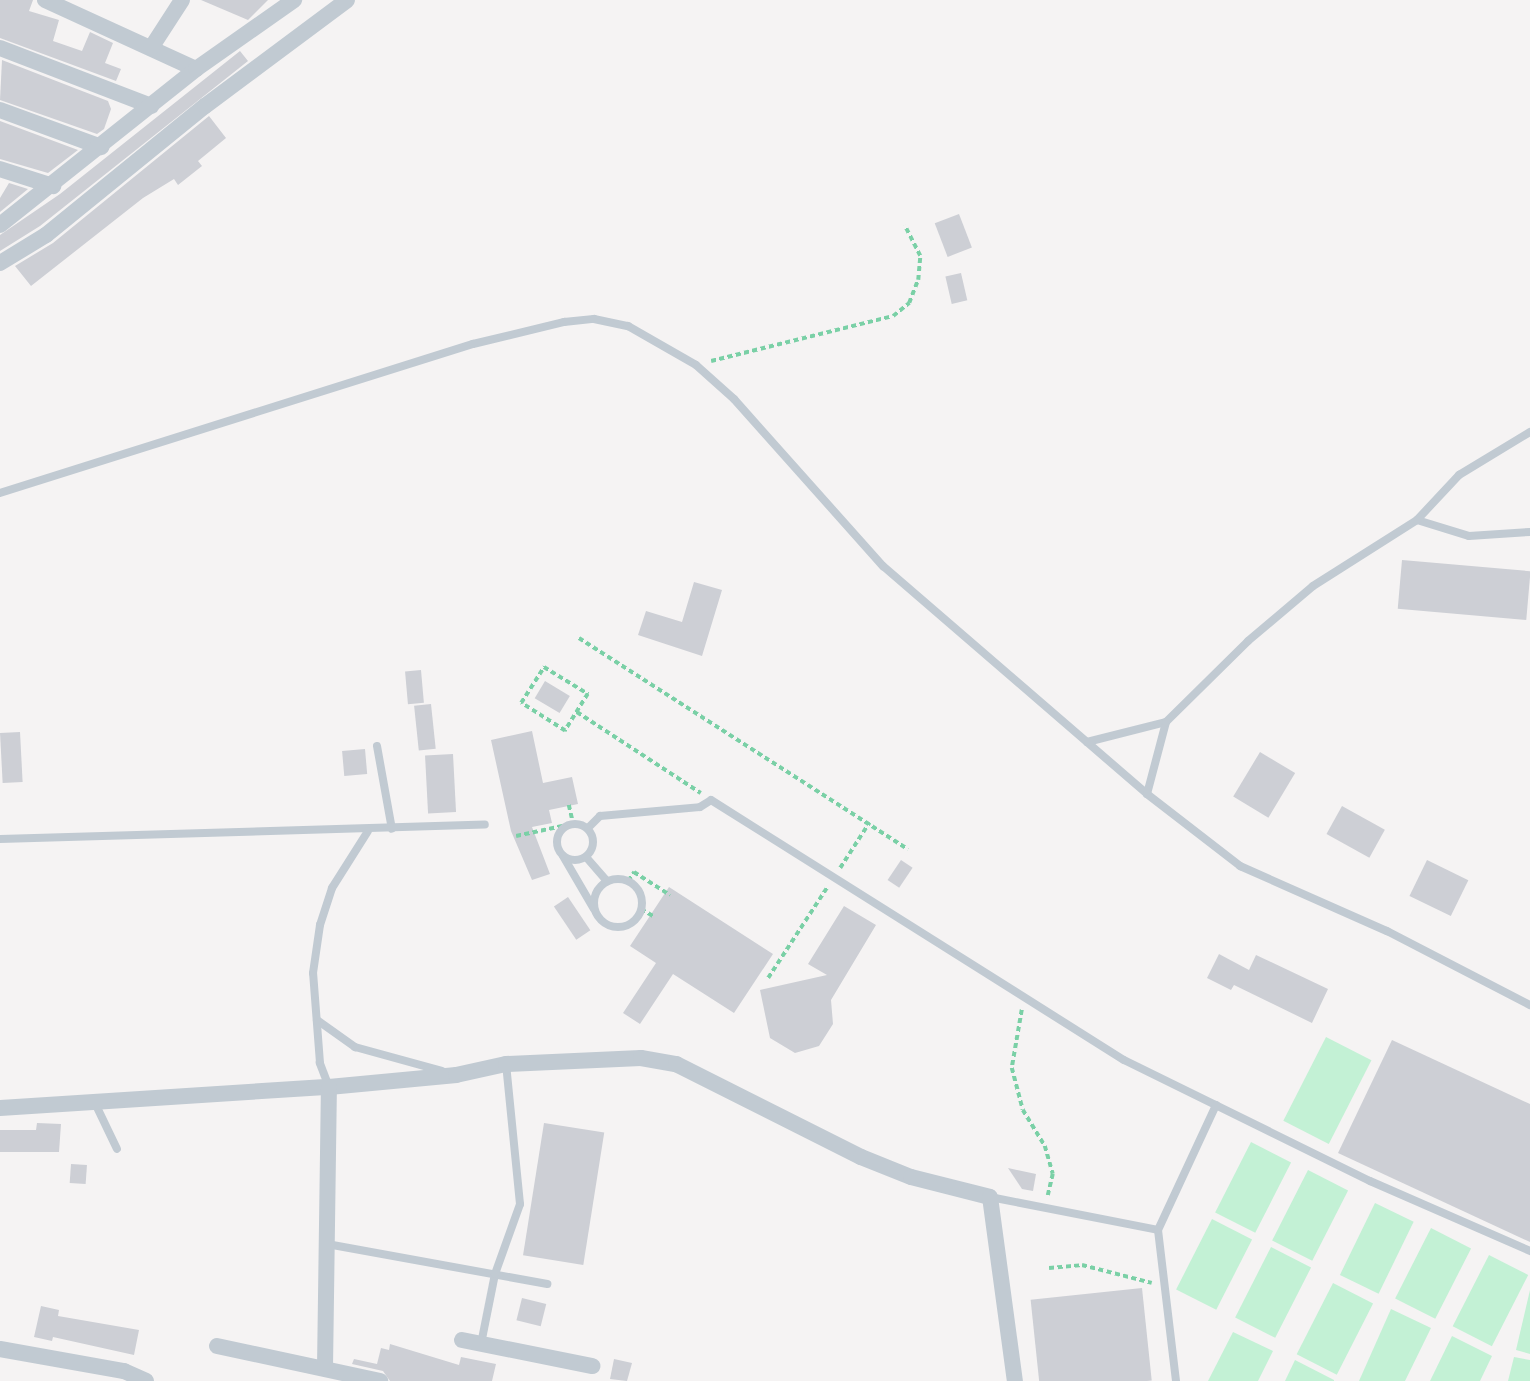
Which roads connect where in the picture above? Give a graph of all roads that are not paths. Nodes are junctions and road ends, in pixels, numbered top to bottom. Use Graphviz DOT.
graph roads {
  1 [pos="45,0"];
  2 [pos="182,0"];
  3 [pos="294,0"];
  4 [pos="342,2"];
  5 [pos="0,48"];
  6 [pos="151,48"];
  7 [pos="196,69"];
  8 [pos="151,106"];
  9 [pos="0,110"];
  10 [pos="102,147"];
  11 [pos="0,169"];
  12 [pos="53,186"];
  13 [pos="0,225"];
  14 [pos="0,263"];
  15 [pos="1530,432"];
  16 [pos="0,493"];
  17 [pos="1417,520"];
  18 [pos="1530,533"];
  19 [pos="1167,722"];
  20 [pos="1087,742"];
  21 [pos="377,746"];
  22 [pos="1147,794"];
  23 [pos="485,825"];
  24 [pos="588,828"];
  25 [pos="392,830"];
  26 [pos="368,831"];
  27 [pos="0,839"];
  28 [pos="562,854"];
  29 [pos="586,856"];
  30 [pos="607,881"];
  31 [pos="594,909"];
  32 [pos="1530,1005"];
  33 [pos="317,1020"];
  34 [pos="506,1064"];
  35 [pos="456,1075"];
  36 [pos="329,1087"];
  37 [pos="94,1100"];
  38 [pos="1216,1105"];
  39 [pos="0,1108"];
  40 [pos="117,1149"];
  41 [pos="990,1197"];
  42 [pos="1157,1230"];
  43 [pos="327,1244"];
  44 [pos="1530,1251"];
  45 [pos="495,1274"];
  46 [pos="547,1284"];
  47 [pos="462,1340"];
  48 [pos="481,1344"];
  49 [pos="216,1346"];
  50 [pos="0,1349"];
  51 [pos="592,1366"];
  52 [pos="325,1368"];
  53 [pos="146,1381"];
  54 [pos="380,1381"];
  55 [pos="1015,1381"];
  56 [pos="1176,1381"];
  1 -- 6 [label="street"];
  2 -- 6 [label="street"];
  3 -- 7 [label="street"];
  4 -- 14 [label="street"];
  5 -- 8 [label="street"];
  6 -- 7 [label="street"];
  7 -- 8 [label="street"];
  8 -- 10 [label="street"];
  9 -- 10 [label="street"];
  10 -- 12 [label="street"];
  11 -- 12 [label="street"];
  12 -- 13 [label="street"];
  15 -- 17 [label="lane"];
  16 -- 20 [label="lane"];
  17 -- 18 [label="lane"];
  17 -- 19 [label="lane"];
  19 -- 20 [label="lane"];
  19 -- 22 [label="lane"];
  20 -- 22 [label="lane"];
  21 -- 25 [label="lane"];
  22 -- 32 [label="lane"];
  23 -- 25 [label="lane"];
  24 -- 28 [label="lane"];
  24 -- 29 [label="lane"];
  24 -- 38 [label="lane"];
  25 -- 26 [label="lane"];
  26 -- 27 [label="lane"];
  26 -- 33 [label="lane"];
  28 -- 29 [label="lane"];
  28 -- 31 [label="lane"];
  29 -- 30 [label="lane"];
  30 -- 31 [label="lane"];
  30 -- 31 [label="lane"];
  33 -- 35 [label="lane"];
  33 -- 36 [label="lane"];
  34 -- 35 [label="street"];
  34 -- 41 [label="street"];
  34 -- 45 [label="lane"];
  35 -- 36 [label="street"];
  36 -- 37 [label="street"];
  36 -- 43 [label="street"];
  37 -- 39 [label="street"];
  37 -- 40 [label="lane"];
  38 -- 42 [label="lane"];
  38 -- 44 [label="lane"];
  41 -- 42 [label="lane"];
  41 -- 55 [label="street"];
  42 -- 56 [label="lane"];
  43 -- 45 [label="lane"];
  43 -- 52 [label="street"];
  45 -- 46 [label="lane"];
  45 -- 48 [label="lane"];
  47 -- 48 [label="street"];
  48 -- 51 [label="street"];
  49 -- 52 [label="street"];
  50 -- 53 [label="street"];
  52 -- 54 [label="street"];
}
